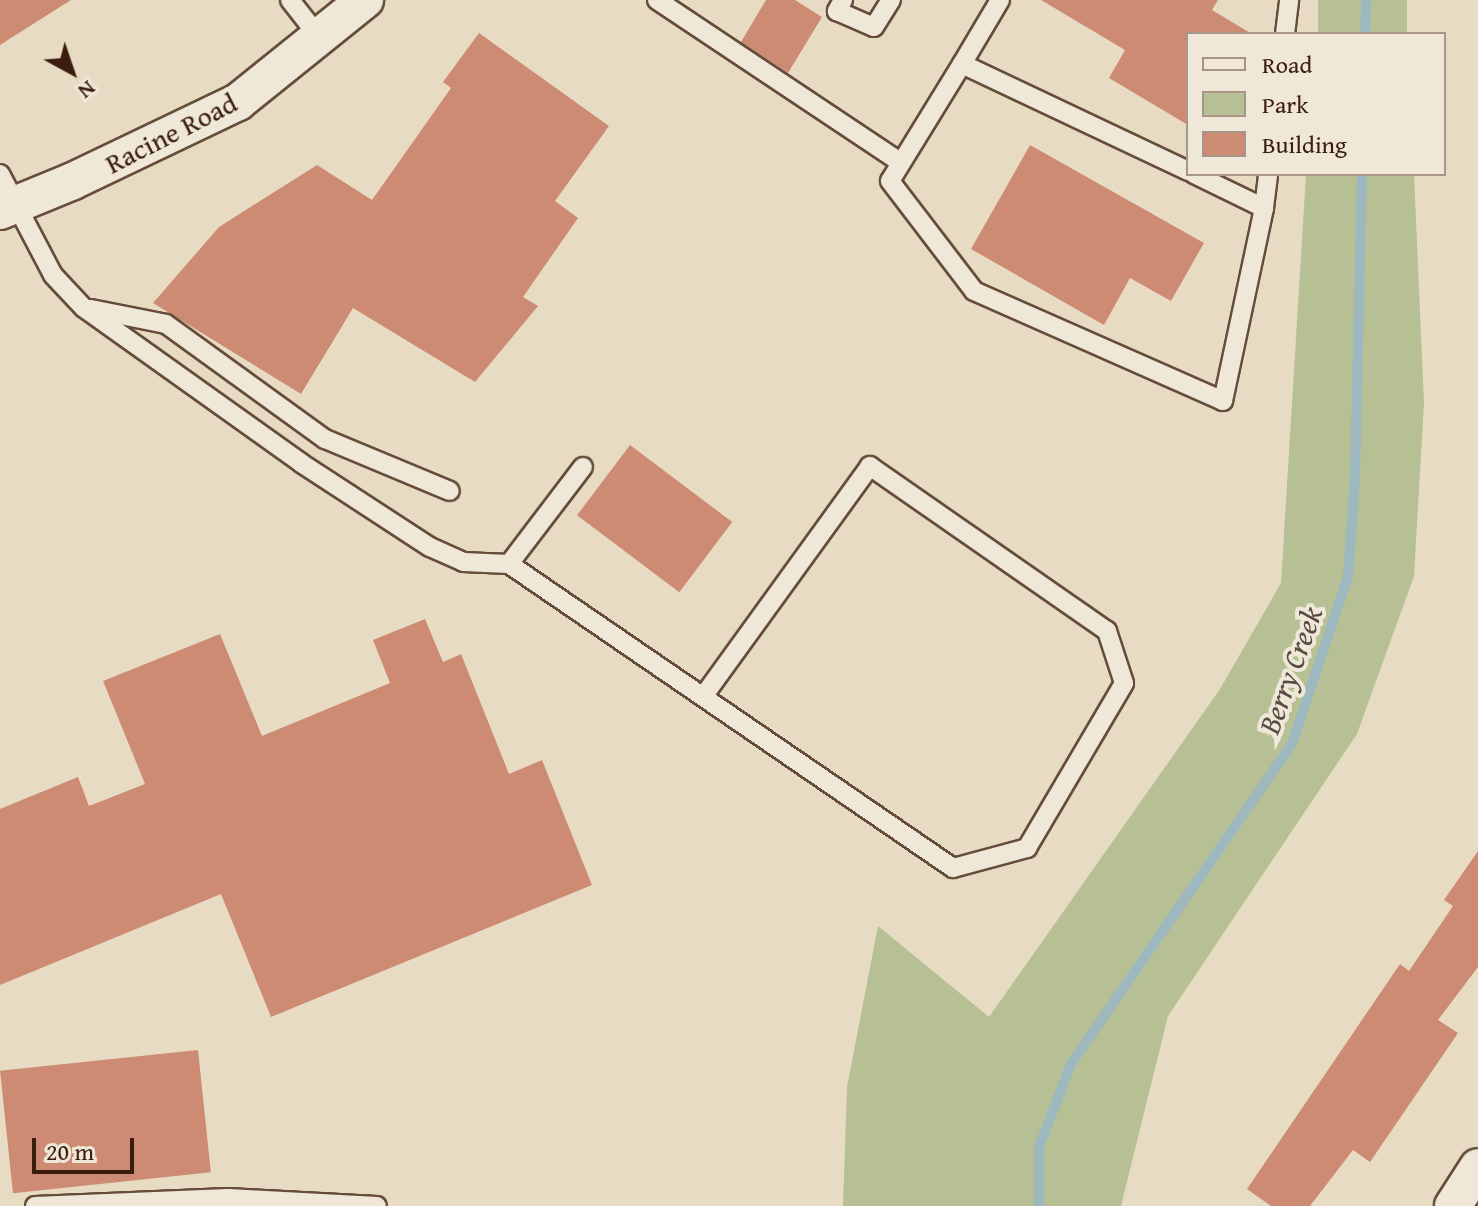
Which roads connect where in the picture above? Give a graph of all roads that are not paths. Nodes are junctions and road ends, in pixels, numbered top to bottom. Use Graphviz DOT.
graph roads {
  1 [pos="290,0"];
  2 [pos="365,0"];
  3 [pos="843,0"];
  4 [pos="891,0"];
  5 [pos="1000,0"];
  6 [pos="1289,0"];
  7 [pos="659,1"];
  8 [pos="1285,32"];
  9 [pos="319,37"];
  10 [pos="962,64"];
  11 [pos="901,163"];
  12 [pos="1186,170"];
  13 [pos="1198,176"];
  14 [pos="1268,176"];
  15 [pos="5,197"];
  16 [pos="1264,208"];
  17 [pos="84,308"];
  18 [pos="583,467"];
  19 [pos="450,491"];
  20 [pos="509,564"];
  21 [pos="704,695"];
  22 [pos="1478,1167"];
  23 [pos="35,1206"];
  24 [pos="377,1206"];
  25 [pos="1453,1206"];
  1 -- 9 [label="lane"];
  2 -- 9 [label="street, Racine Road"];
  3 -- 4 [label="lane"];
  5 -- 10 [label="lane"];
  6 -- 8 [label="lane"];
  7 -- 11 [label="lane"];
  9 -- 15 [label="street, Racine Road"];
  10 -- 11 [label="lane"];
  10 -- 12 [label="lane"];
  11 -- 16 [label="lane"];
  13 -- 16 [label="lane"];
  14 -- 16 [label="lane"];
  15 -- 17 [label="lane"];
  17 -- 19 [label="lane"];
  17 -- 20 [label="lane"];
  18 -- 20 [label="lane"];
  20 -- 21 [label="lane"];
  21 -- 21 [label="lane"];
  22 -- 25 [label="street"];
  23 -- 24 [label="lane"];
}
